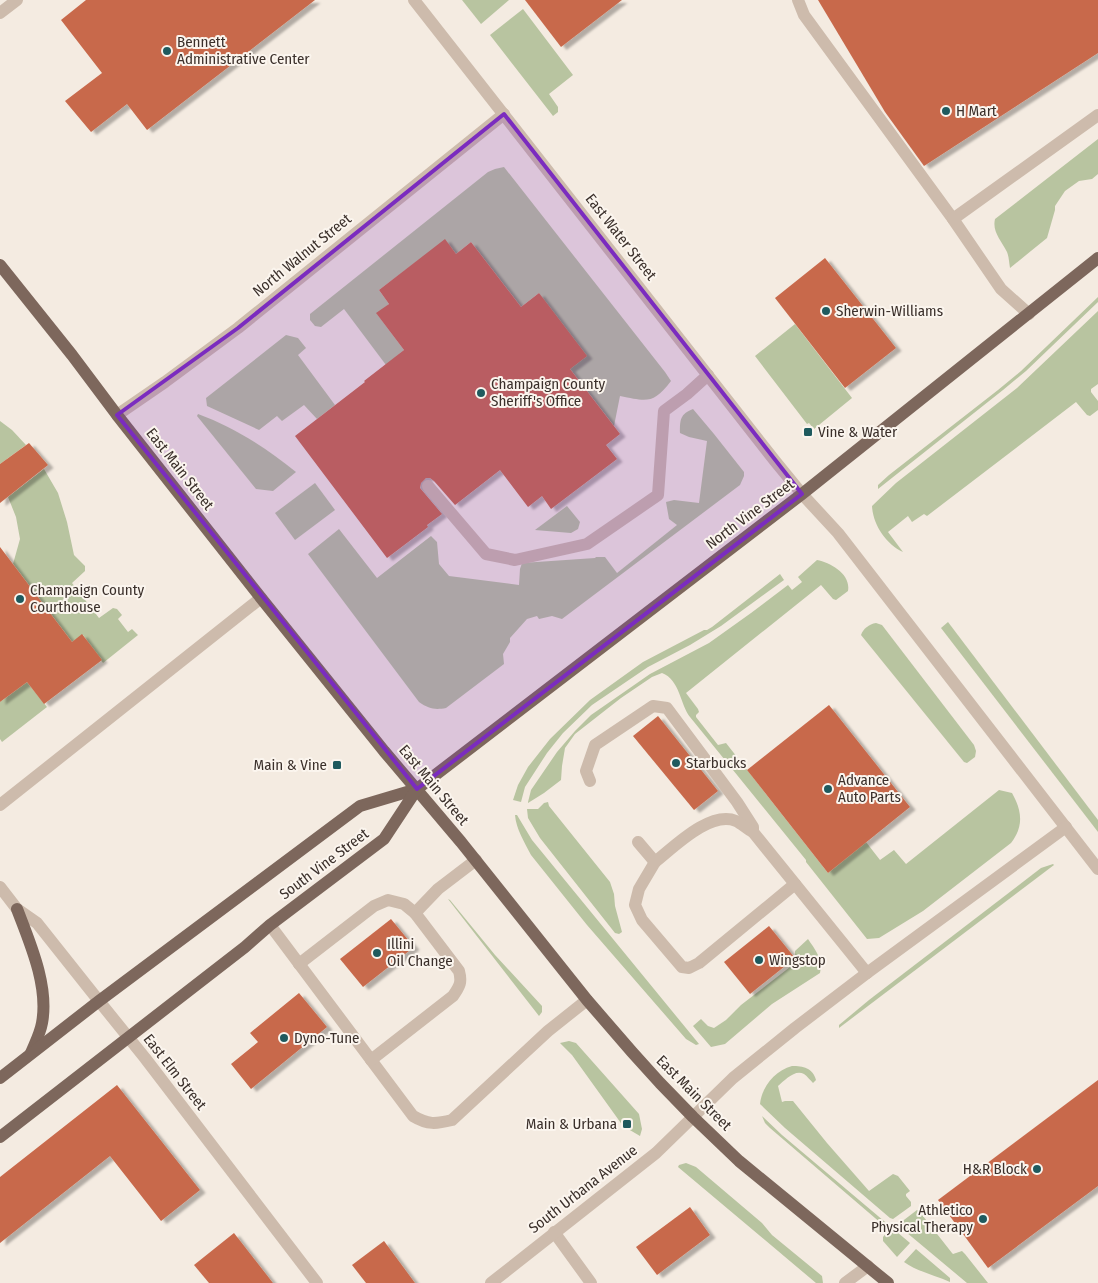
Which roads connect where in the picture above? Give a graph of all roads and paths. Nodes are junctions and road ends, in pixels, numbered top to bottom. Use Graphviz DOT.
graph roads {
  1 [pos="17,0"];
  2 [pos="414,0"];
  3 [pos="798,0"];
  4 [pos="0,13"];
  5 [pos="504,114"];
  6 [pos="1098,115"];
  7 [pos="953,219"];
  8 [pos="1098,258"];
  9 [pos="0,265"];
  10 [pos="1029,314"];
  11 [pos="708,375"];
  12 [pos="117,415"];
  13 [pos="428,486"];
  14 [pos="802,494"];
  15 [pos="261,598"];
  16 [pos="588,776"];
  17 [pos="417,789"];
  18 [pos="0,805"];
  19 [pos="1066,827"];
  20 [pos="753,832"];
  21 [pos="638,842"];
  22 [pos="476,860"];
  23 [pos="655,862"];
  24 [pos="1098,869"];
  25 [pos="795,884"];
  26 [pos="0,886"];
  27 [pos="17,909"];
  28 [pos="415,913"];
  29 [pos="270,925"];
  30 [pos="299,964"];
  31 [pos="867,973"];
  32 [pos="587,1000"];
  33 [pos="99,1001"];
  34 [pos="128,1037"];
  35 [pos="30,1055"];
  36 [pos="371,1060"];
  37 [pos="0,1078"];
  38 [pos="693,1117"];
  39 [pos="0,1137"];
  40 [pos="554,1232"];
  41 [pos="868,1266"];
  42 [pos="317,1283"];
  43 [pos="490,1283"];
  44 [pos="591,1283"];
  45 [pos="845,1283"];
  46 [pos="888,1283"];
  1 -- 4 [label="street"];
  2 -- 5 [label="street, East Water Street"];
  3 -- 7 [label="street"];
  5 -- 11 [label="street, East Water Street"];
  5 -- 12 [label="street, North Walnut Street"];
  6 -- 7 [label="street"];
  7 -- 10 [label="street"];
  8 -- 10 [label="main road, North Vine Street"];
  9 -- 12 [label="main road, East Main Street"];
  10 -- 14 [label="main road, North Vine Street"];
  11 -- 13 [label="street"];
  11 -- 14 [label="street, East Water Street"];
  12 -- 15 [label="main road, East Main Street"];
  14 -- 17 [label="main road, North Vine Street"];
  14 -- 19 [label="street, East Water Street"];
  15 -- 17 [label="main road, East Main Street"];
  15 -- 18 [label="street"];
  16 -- 20 [label="street"];
  17 -- 22 [label="main road, East Main Street"];
  17 -- 29 [label="main road, South Vine Street"];
  17 -- 33 [label="main road, South Vine Street"];
  19 -- 24 [label="street, East Water Street"];
  19 -- 31 [label="street, South Urbana Avenue"];
  20 -- 23 [label="street"];
  20 -- 25 [label="street"];
  21 -- 23 [label="street"];
  22 -- 28 [label="street"];
  22 -- 32 [label="main road, East Main Street"];
  23 -- 25 [label="street"];
  25 -- 31 [label="street"];
  26 -- 27 [label="street, East Elm Street"];
  27 -- 33 [label="street, East Elm Street"];
  27 -- 35 [label="main road"];
  28 -- 30 [label="street"];
  28 -- 36 [label="street"];
  29 -- 30 [label="street"];
  29 -- 34 [label="main road, South Vine Street"];
  30 -- 36 [label="street"];
  31 -- 38 [label="street, South Urbana Avenue"];
  32 -- 36 [label="street"];
  32 -- 38 [label="main road, East Main Street"];
  33 -- 34 [label="street, East Elm Street"];
  33 -- 35 [label="main road, South Vine Street"];
  34 -- 39 [label="main road, South Vine Street"];
  34 -- 42 [label="street, East Elm Street"];
  35 -- 37 [label="main road, South Vine Street"];
  38 -- 40 [label="street, South Urbana Avenue"];
  38 -- 41 [label="main road, East Main Street"];
  40 -- 43 [label="street, South Urbana Avenue"];
  40 -- 44 [label="street"];
  41 -- 45 [label="street"];
  41 -- 46 [label="main road, East Main Street"];
}
